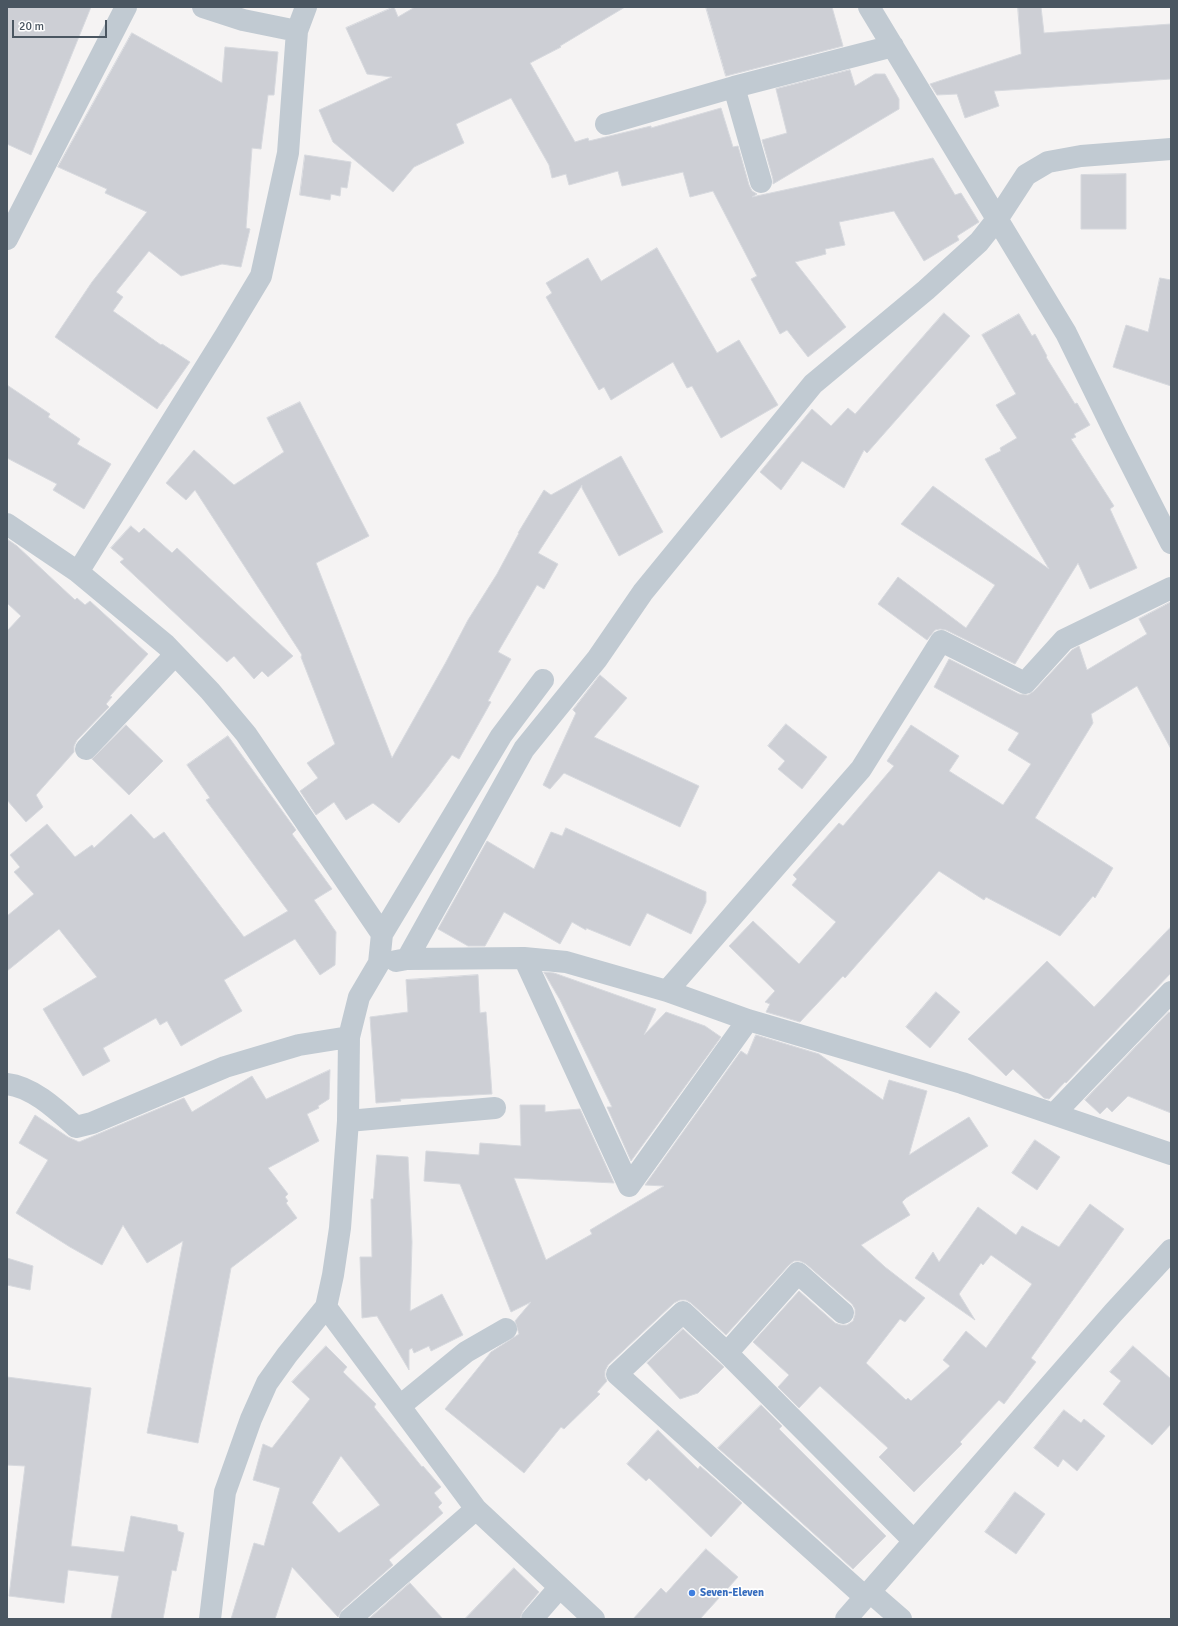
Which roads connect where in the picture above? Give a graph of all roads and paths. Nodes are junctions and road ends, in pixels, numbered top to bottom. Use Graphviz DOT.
graph roads {
  1 [pos="126,7"];
  2 [pos="203,7"];
  3 [pos="306,7"];
  4 [pos="869,7"];
  5 [pos="297,31"];
  6 [pos="893,46"];
  7 [pos="734,87"];
  8 [pos="606,124"];
  9 [pos="1171,149"];
  10 [pos="762,182"];
  11 [pos="998,218"];
  12 [pos="7,239"];
  13 [pos="7,524"];
  14 [pos="1171,543"];
  15 [pos="78,572"];
  16 [pos="1171,588"];
  17 [pos="175,655"];
  18 [pos="543,680"];
  19 [pos="86,749"];
  20 [pos="382,934"];
  21 [pos="524,958"];
  22 [pos="407,959"];
  23 [pos="379,963"];
  24 [pos="667,991"];
  25 [pos="1171,992"];
  26 [pos="748,1020"];
  27 [pos="349,1037"];
  28 [pos="7,1084"];
  29 [pos="495,1108"];
  30 [pos="1054,1114"];
  31 [pos="348,1121"];
  32 [pos="1171,1154"];
  33 [pos="1171,1250"];
  34 [pos="326,1307"];
  35 [pos="843,1313"];
  36 [pos="506,1329"];
  37 [pos="727,1353"];
  38 [pos="400,1406"];
  39 [pos="476,1509"];
  40 [pos="914,1541"];
  41 [pos="559,1588"];
  42 [pos="868,1595"];
  43 [pos="210,1619"];
  44 [pos="350,1619"];
  45 [pos="532,1619"];
  46 [pos="594,1619"];
  47 [pos="846,1619"];
  48 [pos="901,1619"];
  1 -- 12 [label="street"];
  2 -- 5 [label="street"];
  3 -- 5 [label="street"];
  4 -- 6 [label="street"];
  5 -- 15 [label="street"];
  6 -- 7 [label="street"];
  6 -- 11 [label="street"];
  7 -- 8 [label="street"];
  7 -- 10 [label="street"];
  9 -- 11 [label="street"];
  11 -- 14 [label="street"];
  11 -- 22 [label="street"];
  13 -- 15 [label="street"];
  15 -- 17 [label="street"];
  16 -- 24 [label="street"];
  17 -- 19 [label="street"];
  17 -- 20 [label="street"];
  18 -- 20 [label="street"];
  20 -- 23 [label="street"];
  21 -- 22 [label="street"];
  21 -- 24 [label="street"];
  21 -- 26 [label="street"];
  22 -- 23 [label="street"];
  23 -- 27 [label="street"];
  24 -- 26 [label="street"];
  25 -- 30 [label="street"];
  26 -- 30 [label="street"];
  27 -- 28 [label="street"];
  27 -- 31 [label="street"];
  29 -- 31 [label="street"];
  30 -- 32 [label="street"];
  31 -- 34 [label="street"];
  33 -- 40 [label="street"];
  34 -- 38 [label="street"];
  34 -- 43 [label="street"];
  35 -- 37 [label="street"];
  36 -- 38 [label="street"];
  37 -- 40 [label="street"];
  37 -- 42 [label="street"];
  38 -- 39 [label="street"];
  39 -- 41 [label="street"];
  39 -- 44 [label="street"];
  40 -- 42 [label="street"];
  41 -- 45 [label="street"];
  41 -- 46 [label="street"];
  42 -- 47 [label="street"];
  42 -- 48 [label="street"];
}
